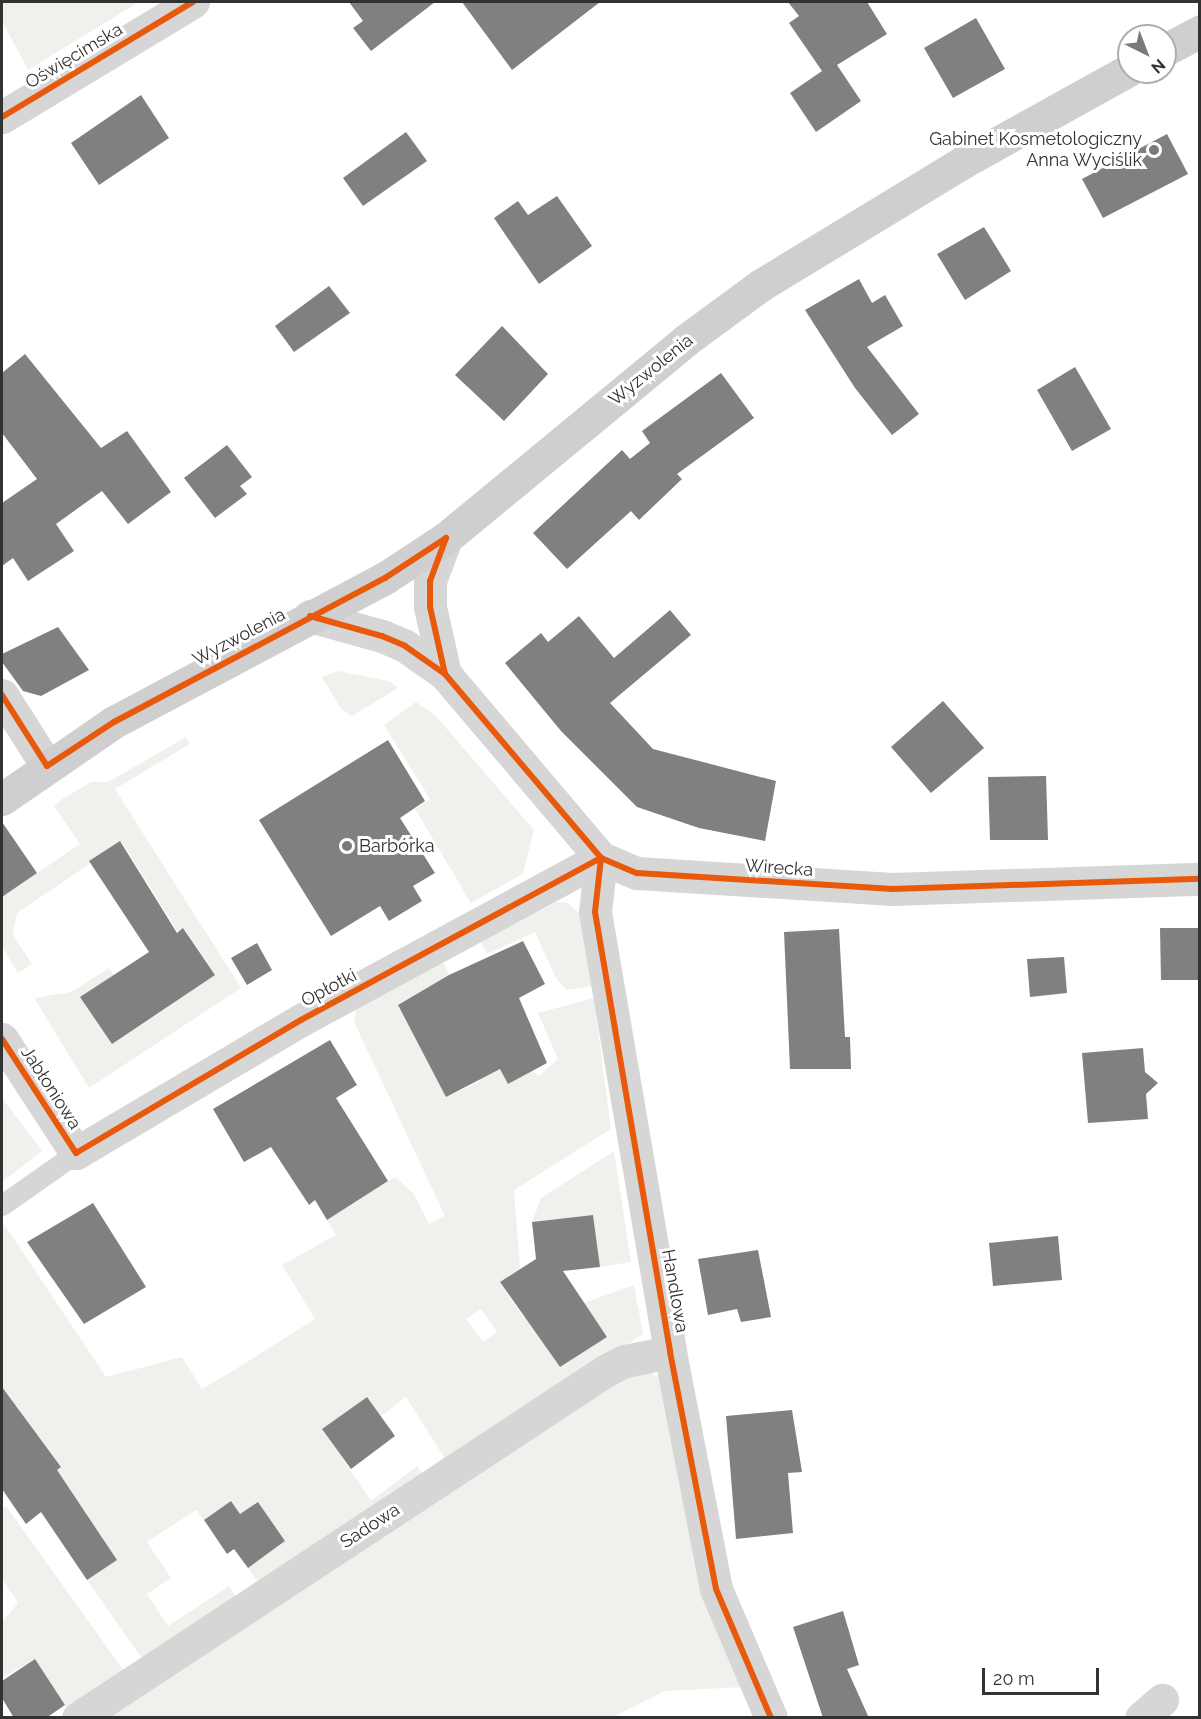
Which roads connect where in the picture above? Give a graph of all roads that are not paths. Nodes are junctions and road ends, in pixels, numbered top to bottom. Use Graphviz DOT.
graph roads {
  1 [pos="193,2"];
  2 [pos="1199,31"];
  3 [pos="1177,43"];
  4 [pos="1117,77"];
  5 [pos="2,117"];
  6 [pos="446,538"];
  7 [pos="310,616"];
  8 [pos="445,674"];
  9 [pos="2,695"];
  10 [pos="47,765"];
  11 [pos="2,799"];
  12 [pos="601,858"];
  13 [pos="1200,879"];
  14 [pos="2,1039"];
  15 [pos="76,1154"];
  16 [pos="2,1205"];
  17 [pos="670,1352"];
  18 [pos="78,1718"];
  19 [pos="771,1718"];
  1 -- 5 [label="street, Oświęcimska"];
  2 -- 3 [label="street"];
  4 -- 6 [label="street, Wyzwolenia"];
  6 -- 7 [label="street, Wyzwolenia"];
  6 -- 8 [label="street"];
  7 -- 8 [label="street, Wirecka"];
  7 -- 10 [label="street, Wyzwolenia"];
  8 -- 12 [label="street, Wirecka"];
  9 -- 10 [label="street"];
  10 -- 11 [label="street, Wyzwolenia"];
  12 -- 13 [label="street, Wirecka"];
  12 -- 15 [label="street, Opłotki"];
  12 -- 17 [label="street, Handlowa"];
  14 -- 15 [label="street, Jabłoniowa"];
  15 -- 16 [label="lane, Opłotki"];
  17 -- 18 [label="street, Sadowa"];
  17 -- 19 [label="street, Handlowa"];
}
